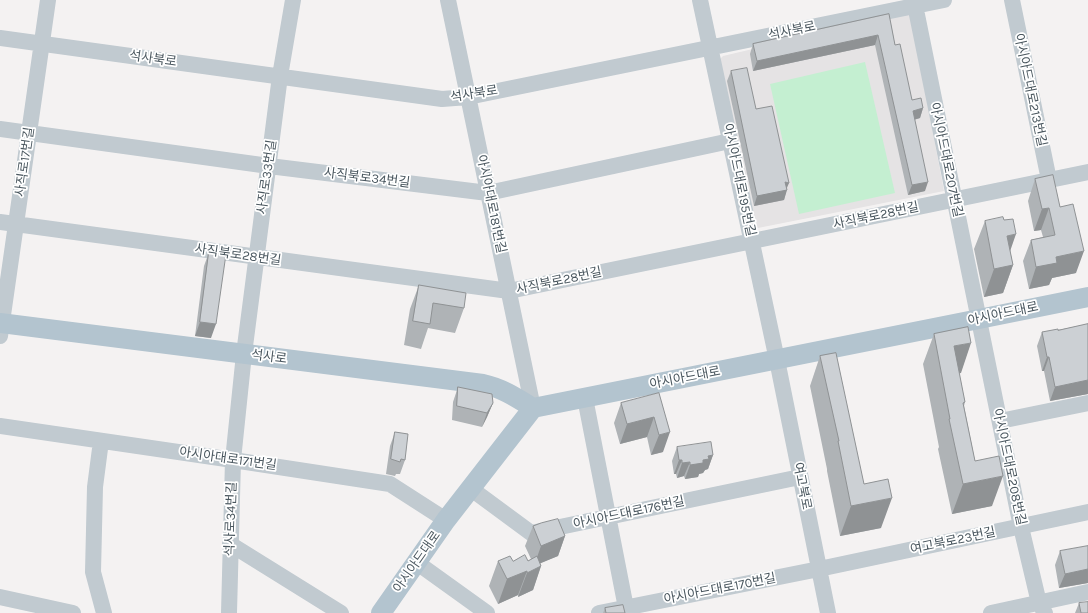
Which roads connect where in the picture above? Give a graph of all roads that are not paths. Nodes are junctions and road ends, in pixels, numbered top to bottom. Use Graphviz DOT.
graph roads {
  1 [pos="48,0"];
  2 [pos="293,0"];
  3 [pos="450,0"];
  4 [pos="700,0"];
  5 [pos="944,0"];
  6 [pos="1012,0"];
  7 [pos="914,3"];
  8 [pos="0,38"];
  9 [pos="42,44"];
  10 [pos="710,48"];
  11 [pos="280,76"];
  12 [pos="468,97"];
  13 [pos="0,129"];
  14 [pos="29,133"];
  15 [pos="730,141"];
  16 [pos="269,166"];
  17 [pos="1088,172"];
  18 [pos="1049,180"];
  19 [pos="488,192"];
  20 [pos="955,200"];
  21 [pos="0,222"];
  22 [pos="16,224"];
  23 [pos="752,241"];
  24 [pos="257,257"];
  25 [pos="509,291"];
  26 [pos="1088,297"];
  27 [pos="979,319"];
  28 [pos="1,327"];
  29 [pos="244,354"];
  30 [pos="777,360"];
  31 [pos="585,398"];
  32 [pos="1088,404"];
  33 [pos="533,408"];
  34 [pos="1000,421"];
  35 [pos="0,426"];
  36 [pos="101,441"];
  37 [pos="233,460"];
  38 [pos="800,477"];
  39 [pos="470,488"];
  40 [pos="1088,512"];
  41 [pos="608,517"];
  42 [pos="446,520"];
  43 [pos="1021,526"];
  44 [pos="230,544"];
  45 [pos="416,562"];
  46 [pos="819,569"];
  47 [pos="1088,592"];
  48 [pos="0,597"];
  49 [pos="1042,608"];
  50 [pos="626,610"];
  51 [pos="73,613"];
  52 [pos="104,613"];
  53 [pos="229,613"];
  54 [pos="341,613"];
  55 [pos="381,613"];
  56 [pos="488,613"];
  57 [pos="599,613"];
  58 [pos="828,613"];
  59 [pos="991,613"];
  1 -- 9 [label="street, 사직로17번길"];
  2 -- 11 [label="street, 사직로33번길"];
  3 -- 12 [label="street, 아시아대로181번길"];
  4 -- 10 [label="street, 아시아드대로195번길"];
  5 -- 7 [label="street, 석사북로"];
  6 -- 18 [label="street, 아시아드대로213번길"];
  7 -- 10 [label="street, 석사북로"];
  7 -- 20 [label="street, 아시아드대로207번길"];
  8 -- 9 [label="street, 석사북로"];
  9 -- 11 [label="street, 석사북로"];
  9 -- 14 [label="street, 사직로17번길"];
  10 -- 12 [label="street, 석사북로"];
  10 -- 15 [label="street, 아시아드대로195번길"];
  11 -- 12 [label="street, 석사북로"];
  11 -- 16 [label="street, 사직로33번길"];
  12 -- 19 [label="street, 아시아대로181번길"];
  13 -- 14 [label="street, 사직북로34번길"];
  14 -- 16 [label="street, 사직북로34번길"];
  14 -- 22 [label="street, 사직로17번길"];
  15 -- 19 [label="street, 사직북로34번길"];
  15 -- 23 [label="street, 아시아드대로195번길"];
  16 -- 19 [label="street, 사직북로34번길"];
  16 -- 24 [label="street, 사직로33번길"];
  17 -- 18 [label="street, 사직북로28번길"];
  18 -- 20 [label="street, 사직북로28번길"];
  19 -- 25 [label="street, 아시아대로181번길"];
  20 -- 23 [label="street, 사직북로28번길"];
  20 -- 27 [label="street, 아시아드대로207번길"];
  21 -- 22 [label="street, 사직북로28번길"];
  22 -- 24 [label="street, 사직북로28번길"];
  22 -- 28 [label="street, 사직로17번길"];
  23 -- 25 [label="street, 사직북로28번길"];
  23 -- 30 [label="street, 아시아드대로195번길"];
  24 -- 25 [label="street, 사직북로28번길"];
  24 -- 29 [label="street, 사직로33번길"];
  25 -- 33 [label="street, 아시아대로181번길"];
  26 -- 27 [label="main road, 아시아드대로"];
  27 -- 30 [label="main road, 아시아드대로"];
  27 -- 34 [label="street, 아시아드대로208번길"];
  28 -- 29 [label="main road, 석사로"];
  29 -- 33 [label="main road, 석사로"];
  29 -- 37 [label="street, 석사로34번길"];
  30 -- 31 [label="main road, 아시아드대로"];
  30 -- 38 [label="street, 여고북로"];
  31 -- 33 [label="main road, 아시아드대로"];
  31 -- 41 [label="street"];
  32 -- 34 [label="street"];
  33 -- 39 [label="main road, 아시아드대로"];
  34 -- 43 [label="street, 아시아드대로208번길"];
  35 -- 36 [label="street, 아시아대로171번길"];
  36 -- 37 [label="street, 아시아대로171번길"];
  36 -- 52 [label="street"];
  37 -- 42 [label="street, 아시아대로171번길"];
  37 -- 44 [label="street, 석사로34번길"];
  38 -- 41 [label="street, 아시아드대로176번길"];
  38 -- 46 [label="street, 여고북로"];
  39 -- 41 [label="street, 아시아드대로176번길"];
  39 -- 42 [label="main road, 아시아드대로"];
  40 -- 43 [label="street, 여고북로23번길"];
  41 -- 50 [label="street"];
  42 -- 45 [label="main road, 아시아드대로"];
  43 -- 46 [label="street, 여고북로23번길"];
  43 -- 49 [label="street, 아시아드대로208번길"];
  44 -- 53 [label="street, 석사로34번길"];
  44 -- 54 [label="street"];
  45 -- 55 [label="main road, 아시아드대로"];
  45 -- 56 [label="street"];
  46 -- 50 [label="street, 아시아드대로170번길"];
  46 -- 58 [label="street, 여고북로"];
  47 -- 49 [label="street"];
  48 -- 51 [label="street"];
  49 -- 59 [label="street"];
  50 -- 57 [label="street, 아시아드대로170번길"];
}
